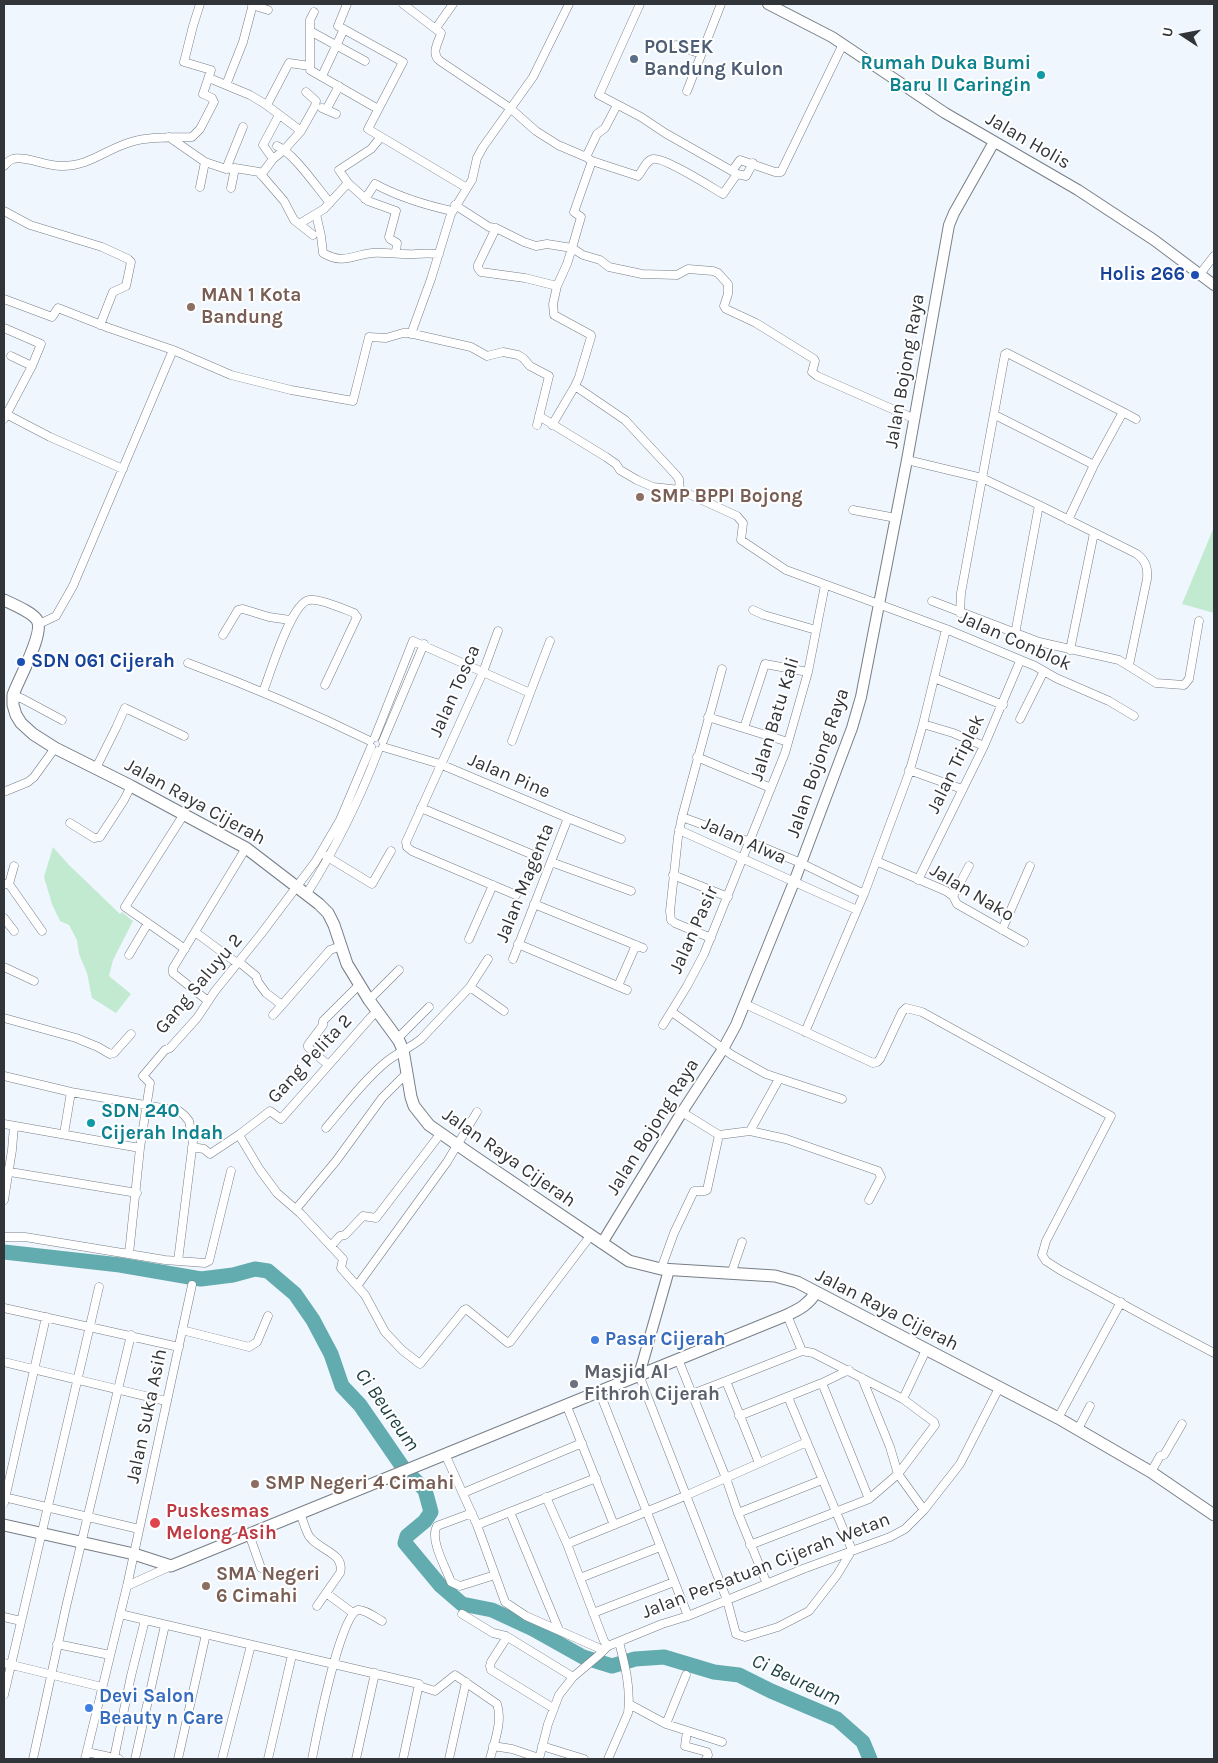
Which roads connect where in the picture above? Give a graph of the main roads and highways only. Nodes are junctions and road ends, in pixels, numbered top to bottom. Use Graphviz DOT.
graph roads {
  1 [pos="4,600"];
  2 [pos="10,703"];
  3 [pos="816,1292"];
  4 [pos="1214,1515"];
  5 [pos="4,1525"];
  1 -- 2 [label="main road"];
  2 -- 3 [label="main road, Jalan Raya Cijerah"];
  3 -- 4 [label="main road, Jalan Raya Cijerah"];
  3 -- 5 [label="main road"];
}
